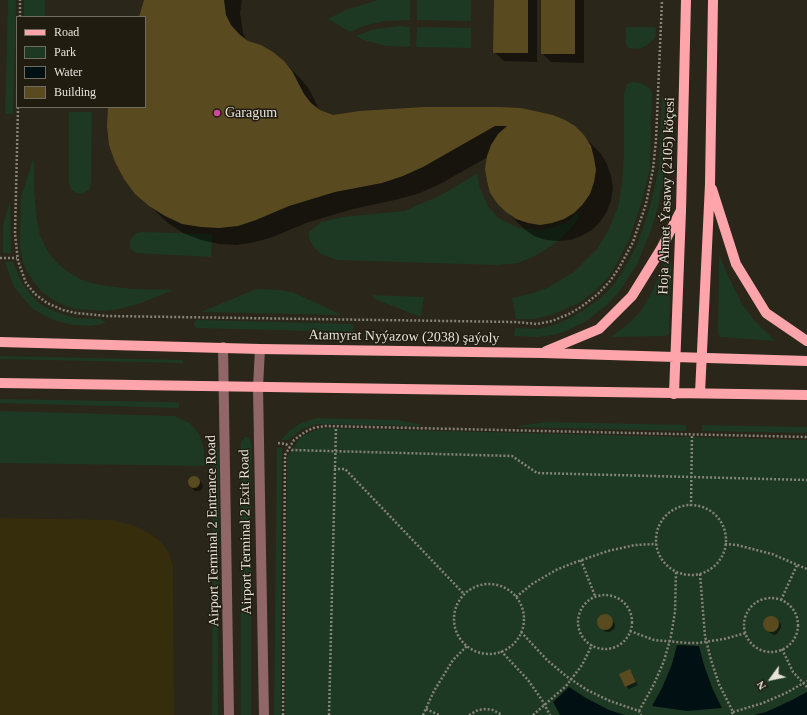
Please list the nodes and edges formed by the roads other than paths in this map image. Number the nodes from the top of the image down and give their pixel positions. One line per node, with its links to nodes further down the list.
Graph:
1 (686, 0): 4 (main road, Hoja Ahmet Ýasawy (2105) köçesi)
2 (714, 0): 3 (main road)
3 (710, 184): 5 (main road); 11 (main road)
4 (681, 211): 9 (main road); 10 (main road, Hoja Ahmet Ýasawy (2105) köçesi)
5 (807, 341)
6 (0, 342): 7 (main road, Atamyrat Nyýazow (2038) şaýoly)
7 (223, 347): 8 (main road, Atamyrat Nyýazow (2038) şaýoly); 14 (street, Airport Terminal 2 Entrance Road)
8 (260, 349): 9 (main road, Atamyrat Nyýazow (2038) şaýoly); 15 (street, Airport Terminal 2 Exit Road)
9 (543, 353): 10 (main road, Atamyrat Nyýazow (2038) şaýoly)
10 (676, 357): 11 (main road, Atamyrat Nyýazow (2038) şaýoly); 17 (main road, Hoja Ahmet Ýasawy (2105) köçesi)
11 (701, 358): 12 (main road, Atamyrat Nyýazow (2038) şaýoly); 16 (main road)
12 (807, 361)
13 (0, 382): 14 (main road)
14 (225, 386): 15 (main road); 19 (street, Airport Terminal 2 Entrance Road)
15 (258, 387): 17 (main road); 20 (street, Airport Terminal 2 Exit Road)
16 (700, 393): 17 (main road); 18 (main road)
17 (674, 394)
18 (807, 396)
19 (229, 715)
20 (264, 715)

